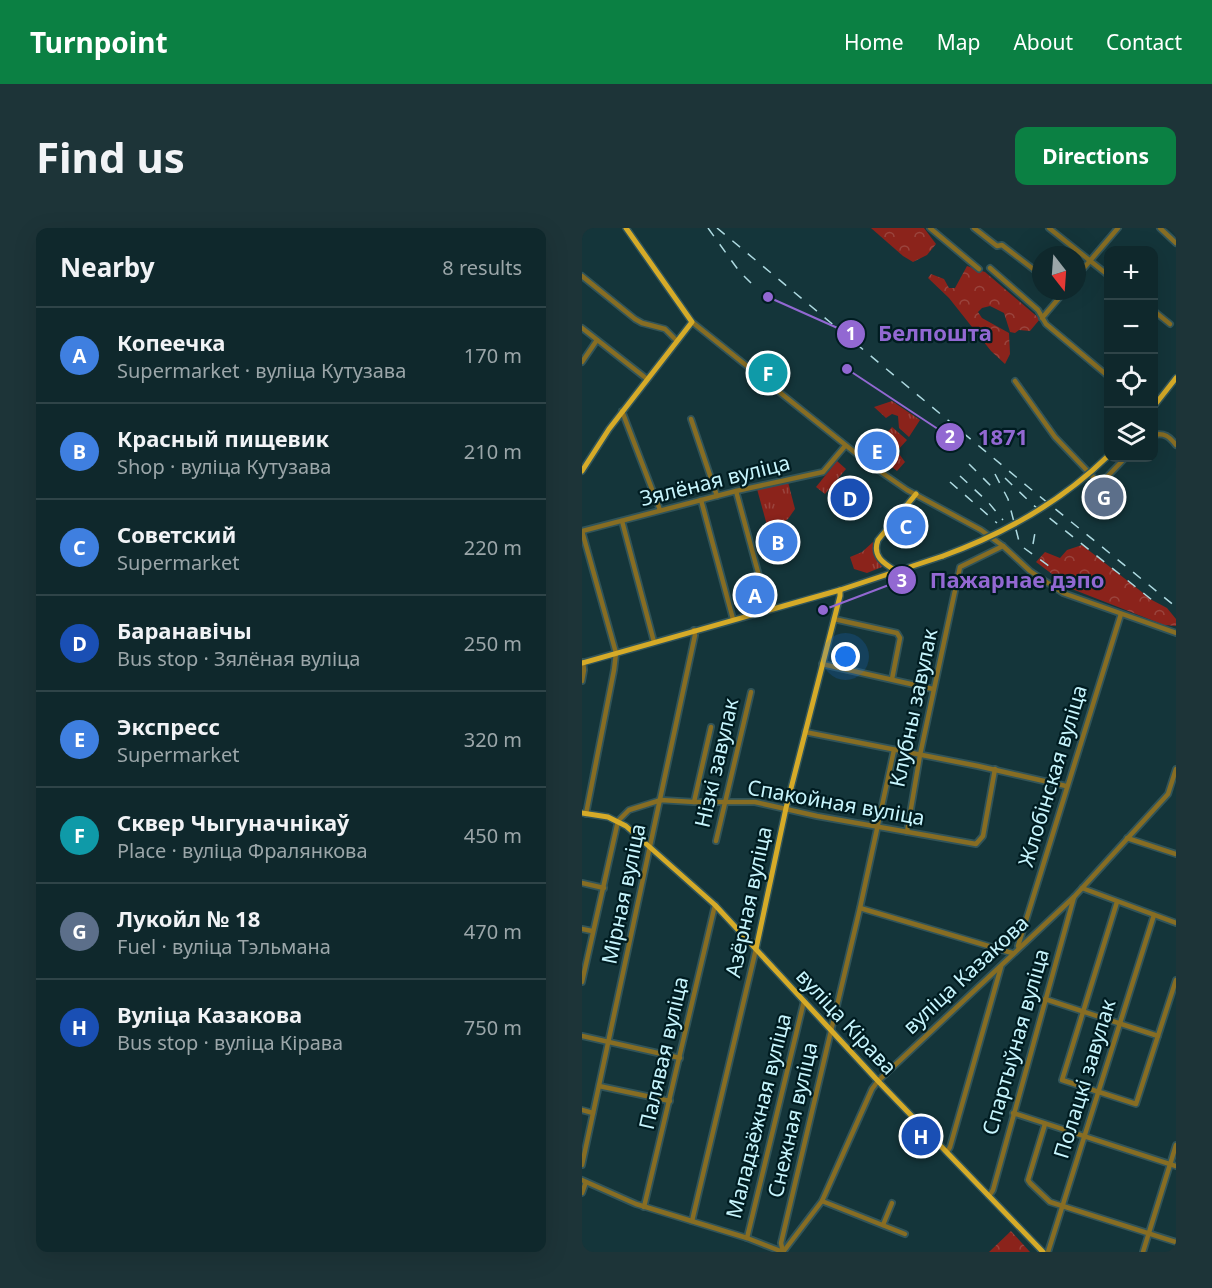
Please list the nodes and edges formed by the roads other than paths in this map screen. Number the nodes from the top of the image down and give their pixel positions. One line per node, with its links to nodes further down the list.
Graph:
1 (626, 228): 18 (main road)
2 (974, 228): 11 (street)
3 (1049, 228): 8 (street)
4 (1118, 228): 8 (street)
5 (1160, 228): 7 (street)
6 (932, 229): 12 (street)
7 (1176, 243)
8 (1090, 261): 9 (street); 13 (street)
9 (1086, 266)
10 (990, 268): 17 (street)
11 (1032, 268)
12 (979, 269)
13 (1104, 272)
14 (582, 276): 22 (street)
15 (1057, 300): 17 (street)
16 (1158, 314): 19 (street)
17 (1042, 318): 24 (street)
18 (692, 322): 22 (main road); 32 (street)
19 (1170, 324)
20 (582, 328): 21 (street)
21 (597, 340): 23 (street); 26 (street)
22 (677, 341): 26 (main road)
23 (582, 362)
24 (1104, 373)
25 (1176, 378): 28 (main road)
26 (647, 379): 29 (main road)
27 (1015, 381): 35 (street)
28 (1158, 401)
29 (622, 411): 36 (main road); 41 (street)
30 (691, 418): 39 (street)
31 (1158, 435): 33 (street)
32 (845, 446): 37 (street, Зялёная вуліца); 38 (street)
33 (1176, 446)
34 (1104, 460): 45 (main road, bridge)
35 (1121, 462)
36 (582, 471)
37 (736, 491): 39 (street, Зялёная вуліца); 47 (street)
38 (916, 494): 44 (street); 45 (main road)
39 (717, 496): 40 (street, Зялёная вуліца)
40 (701, 500): 41 (street, Зялёная вуліца); 49 (street)
41 (660, 510): 42 (street, Зялёная вуліца)
42 (622, 521): 43 (street, Зялёная вуліца); 53 (street)
43 (582, 531): 54 (street)
44 (1003, 546): 48 (street); 59 (street, Клубны завулак)
45 (897, 571): 46 (main road)
46 (840, 590): 47 (main road); 50 (main road, Азёрная вуліца)
47 (768, 609): 49 (main road)
48 (1121, 614): 52 (street); 68 (street, Жлобінская вуліца)
49 (733, 619): 51 (main road)
50 (834, 619): 56 (main road, Азёрная вуліца); 57 (street)
51 (694, 630): 53 (main road); 69 (street, Мірная вуліца)
52 (1176, 633)
53 (654, 642): 54 (main road)
54 (616, 653): 55 (main road); 73 (street)
55 (583, 663): 58 (street)
56 (822, 664): 57 (street); 62 (main road, Азёрная вуліца)
57 (892, 679): 59 (street)
58 (582, 681)
59 (933, 688): 64 (street, Клубны завулак)
60 (751, 692): 71 (street, Нізкі завулак)
61 (711, 727): 70 (street)
62 (805, 732): 63 (street); 72 (main road, Азёрная вуліца)
63 (894, 750): 64 (street); 75 (street, Снежная вуліца)
64 (920, 755): 65 (street); 76 (street, Клубны завулак)
65 (995, 769): 68 (street); 76 (street, Спакойная вуліца)
66 (1176, 769): 67 (street, вуліца Казакова)
67 (1174, 784): 77 (street, вуліца Казакова)
68 (1066, 786): 93 (street, Жлобінская вуліца)
69 (661, 800): 70 (street, Спакойная вуліца); 74 (street, Спакойная вуліца); 79 (street, Мірная вуліца)
70 (694, 802): 71 (street, Спакойная вуліца)
71 (724, 802): 72 (street, Спакойная вуліца); 78 (street, Нізкі завулак)
72 (786, 808): 75 (street, Спакойная вуліца); 92 (main road, Азёрная вуліца)
73 (584, 813): 74 (main road)
74 (618, 821): 79 (main road, вуліца Кірава); 82 (street)
75 (876, 827): 76 (street, Спакойная вуліца); 87 (street, Снежная вуліца)
76 (907, 832)
77 (1127, 838): 80 (street); 83 (street, вуліца Казакова)
78 (716, 841)
79 (651, 849): 86 (main road, вуліца Кірава); 105 (street, Мірная вуліца)
80 (1176, 854)
81 (582, 883): 82 (street)
82 (604, 888): 91 (street)
83 (1082, 888): 84 (street, вуліца Казакова); 85 (street)
84 (1074, 897): 93 (street, вуліца Казакова); 98 (street, Спартыўная вуліца)
85 (1117, 902): 88 (street); 100 (street)
86 (715, 905): 92 (main road, вуліца Кірава); 106 (street, Палявая вуліца)
87 (860, 908): 94 (street); 102 (street, Снежная вуліца)
88 (1154, 915): 89 (street); 101 (street, Полацкі завулак)
89 (1176, 923)
90 (582, 929): 91 (street)
91 (592, 931): 97 (street)
92 (756, 949): 99 (main road, вуліца Кірава); 127 (street, Азёрная вуліца)
93 (1017, 949): 94 (street, вуліца Казакова)
94 (1012, 953): 95 (street, вуліца Казакова)
95 (1002, 964): 107 (street, вуліца Казакова); 117 (street)
96 (1176, 980): 104 (street)
97 (582, 982)
98 (1045, 999): 100 (street); 113 (street, Спартыўная вуліца)
99 (804, 1002): 102 (main road, вуліца Кірава); 131 (street, Маладзёжная вуліца)
100 (1084, 1011): 101 (street); 109 (street)
101 (1119, 1023): 104 (street); 109 (street, Полацкі завулак)
102 (831, 1030): 107 (main road, вуліца Кірава); 133 (street, Снежная вуліца)
103 (582, 1036): 105 (street)
104 (1158, 1036): 109 (street)
105 (608, 1042): 106 (street); 108 (street, Мірная вуліца)
106 (680, 1058): 110 (street, Палявая вуліца)
107 (878, 1081): 117 (main road, вуліца Кірава); 123 (street, вуліца Казакова)
108 (599, 1086): 110 (street); 112 (street, Мірная вуліца)
109 (1098, 1092): 115 (street, Полацкі завулак)
110 (670, 1101): 126 (street, Палявая вуліца)
111 (582, 1110): 112 (street)
112 (593, 1113): 118 (street, Мірная вуліца)
113 (1012, 1113): 114 (street); 122 (street, Спартыўная вуліца)
114 (1045, 1124): 115 (street); 125 (street)
115 (1084, 1136): 119 (street); 125 (street, Полацкі завулак)
116 (1176, 1145): 119 (street)
117 (947, 1152): 122 (main road, вуліца Кірава)
118 (582, 1165)
119 (1173, 1165): 129 (street)
120 (584, 1181): 121 (street); 126 (street)
121 (582, 1192)
122 (989, 1196): 134 (main road, вуліца Кірава)
123 (822, 1200): 128 (street); 133 (street, вуліца Казакова)
124 (892, 1203): 128 (street)
125 (1062, 1206): 129 (street); 134 (street, Полацкі завулак)
126 (644, 1207): 127 (street)
127 (692, 1221): 131 (street)
128 (883, 1225): 130 (street)
129 (1149, 1233): 132 (street); 135 (street)
130 (904, 1234)
131 (747, 1239): 133 (street)
132 (1176, 1242)
133 (783, 1252)
134 (1046, 1252)
135 (1143, 1252)

